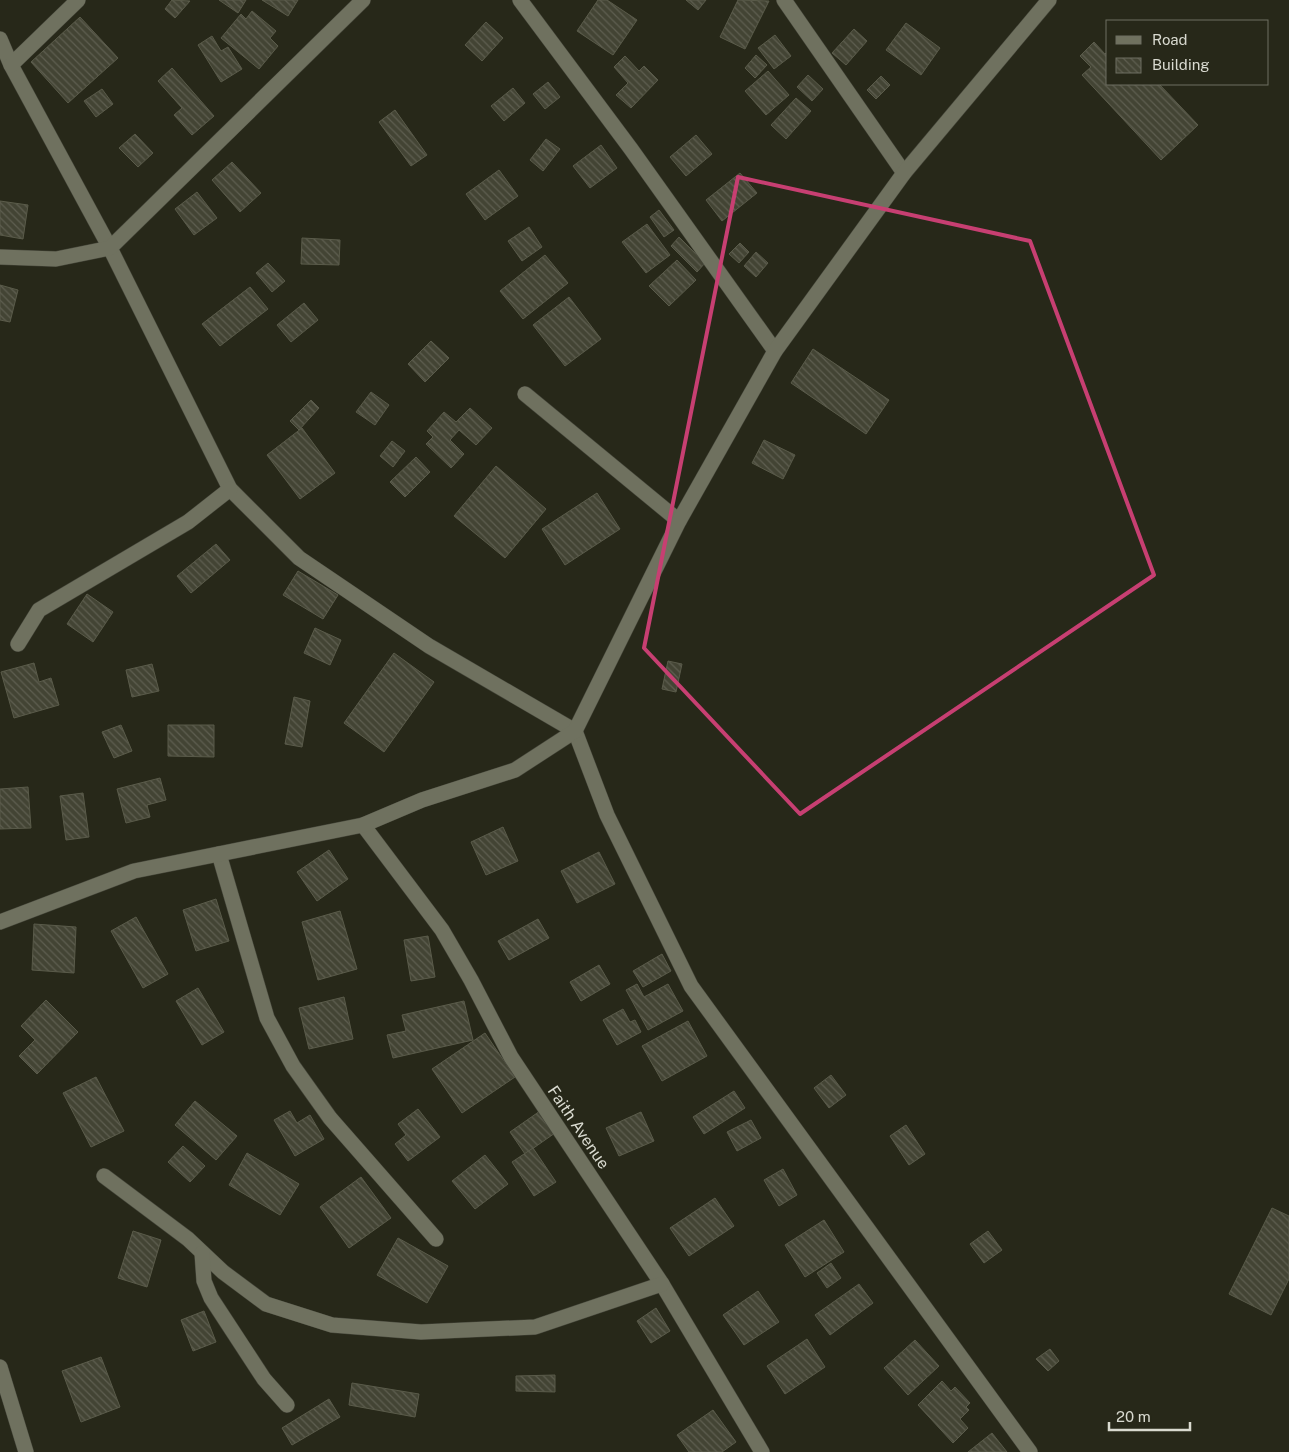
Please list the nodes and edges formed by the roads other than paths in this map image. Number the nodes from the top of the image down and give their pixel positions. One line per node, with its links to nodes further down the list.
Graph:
1 (78, 0): 7 (street)
2 (363, 0): 9 (street)
3 (520, 0): 11 (street)
4 (784, 0): 8 (street)
5 (1048, 0): 8 (street)
6 (0, 39): 7 (street)
7 (10, 65): 9 (street)
8 (904, 173): 11 (street)
9 (110, 248): 10 (street); 13 (street)
10 (0, 257)
11 (774, 351): 14 (street)
12 (525, 394): 14 (street)
13 (230, 489): 15 (street); 16 (street)
14 (680, 521): 16 (street)
15 (18, 644)
16 (575, 731): 17 (street); 28 (street)
17 (363, 825): 18 (street); 23 (street, Faith Avenue)
18 (219, 854): 19 (street); 21 (street)
19 (0, 922)
20 (104, 1176): 22 (street)
21 (436, 1239)
22 (202, 1253): 23 (street); 25 (street)
23 (662, 1284): 27 (street, Faith Avenue)
24 (0, 1366): 26 (street)
25 (287, 1405)
26 (26, 1452)
27 (762, 1452)
28 (1030, 1452)

